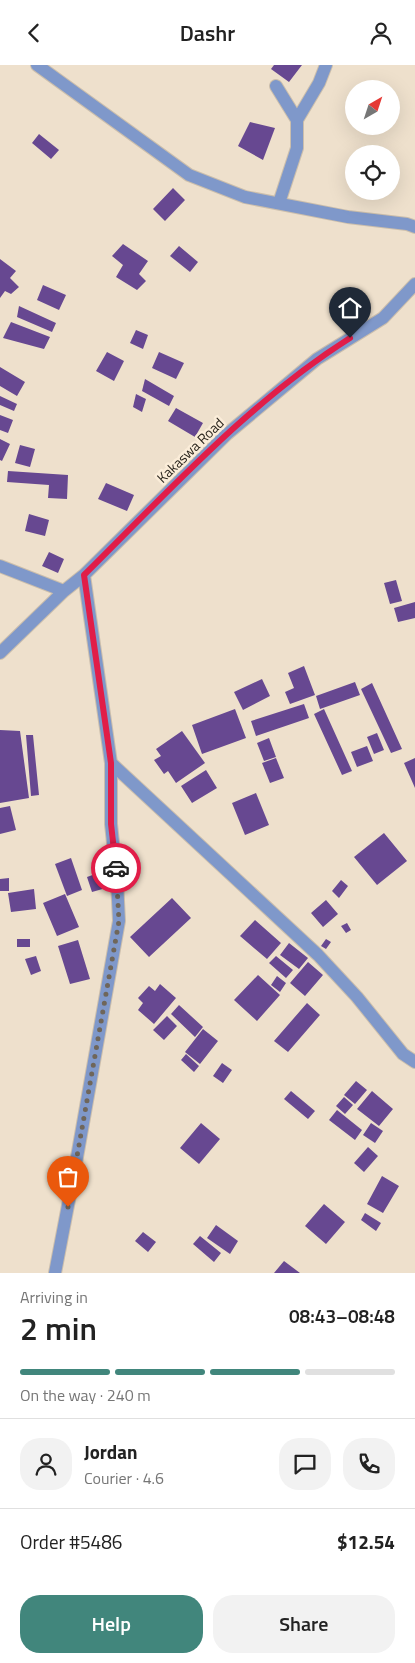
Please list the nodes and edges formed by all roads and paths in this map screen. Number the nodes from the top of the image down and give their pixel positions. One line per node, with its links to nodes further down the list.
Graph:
1 (37, 65): 5 (street)
2 (326, 65): 4 (street)
3 (276, 86): 4 (street)
4 (297, 120): 5 (street)
5 (279, 203): 6 (street)
6 (415, 227)
7 (415, 284): 9 (street, Kakaswa Road)
8 (0, 567): 10 (street)
9 (84, 575): 10 (street, Kakaswa Road); 12 (street)
10 (64, 591): 11 (street, Kakaswa Road)
11 (0, 653)
12 (111, 763): 13 (street); 14 (street)
13 (415, 1062)
14 (55, 1273)

